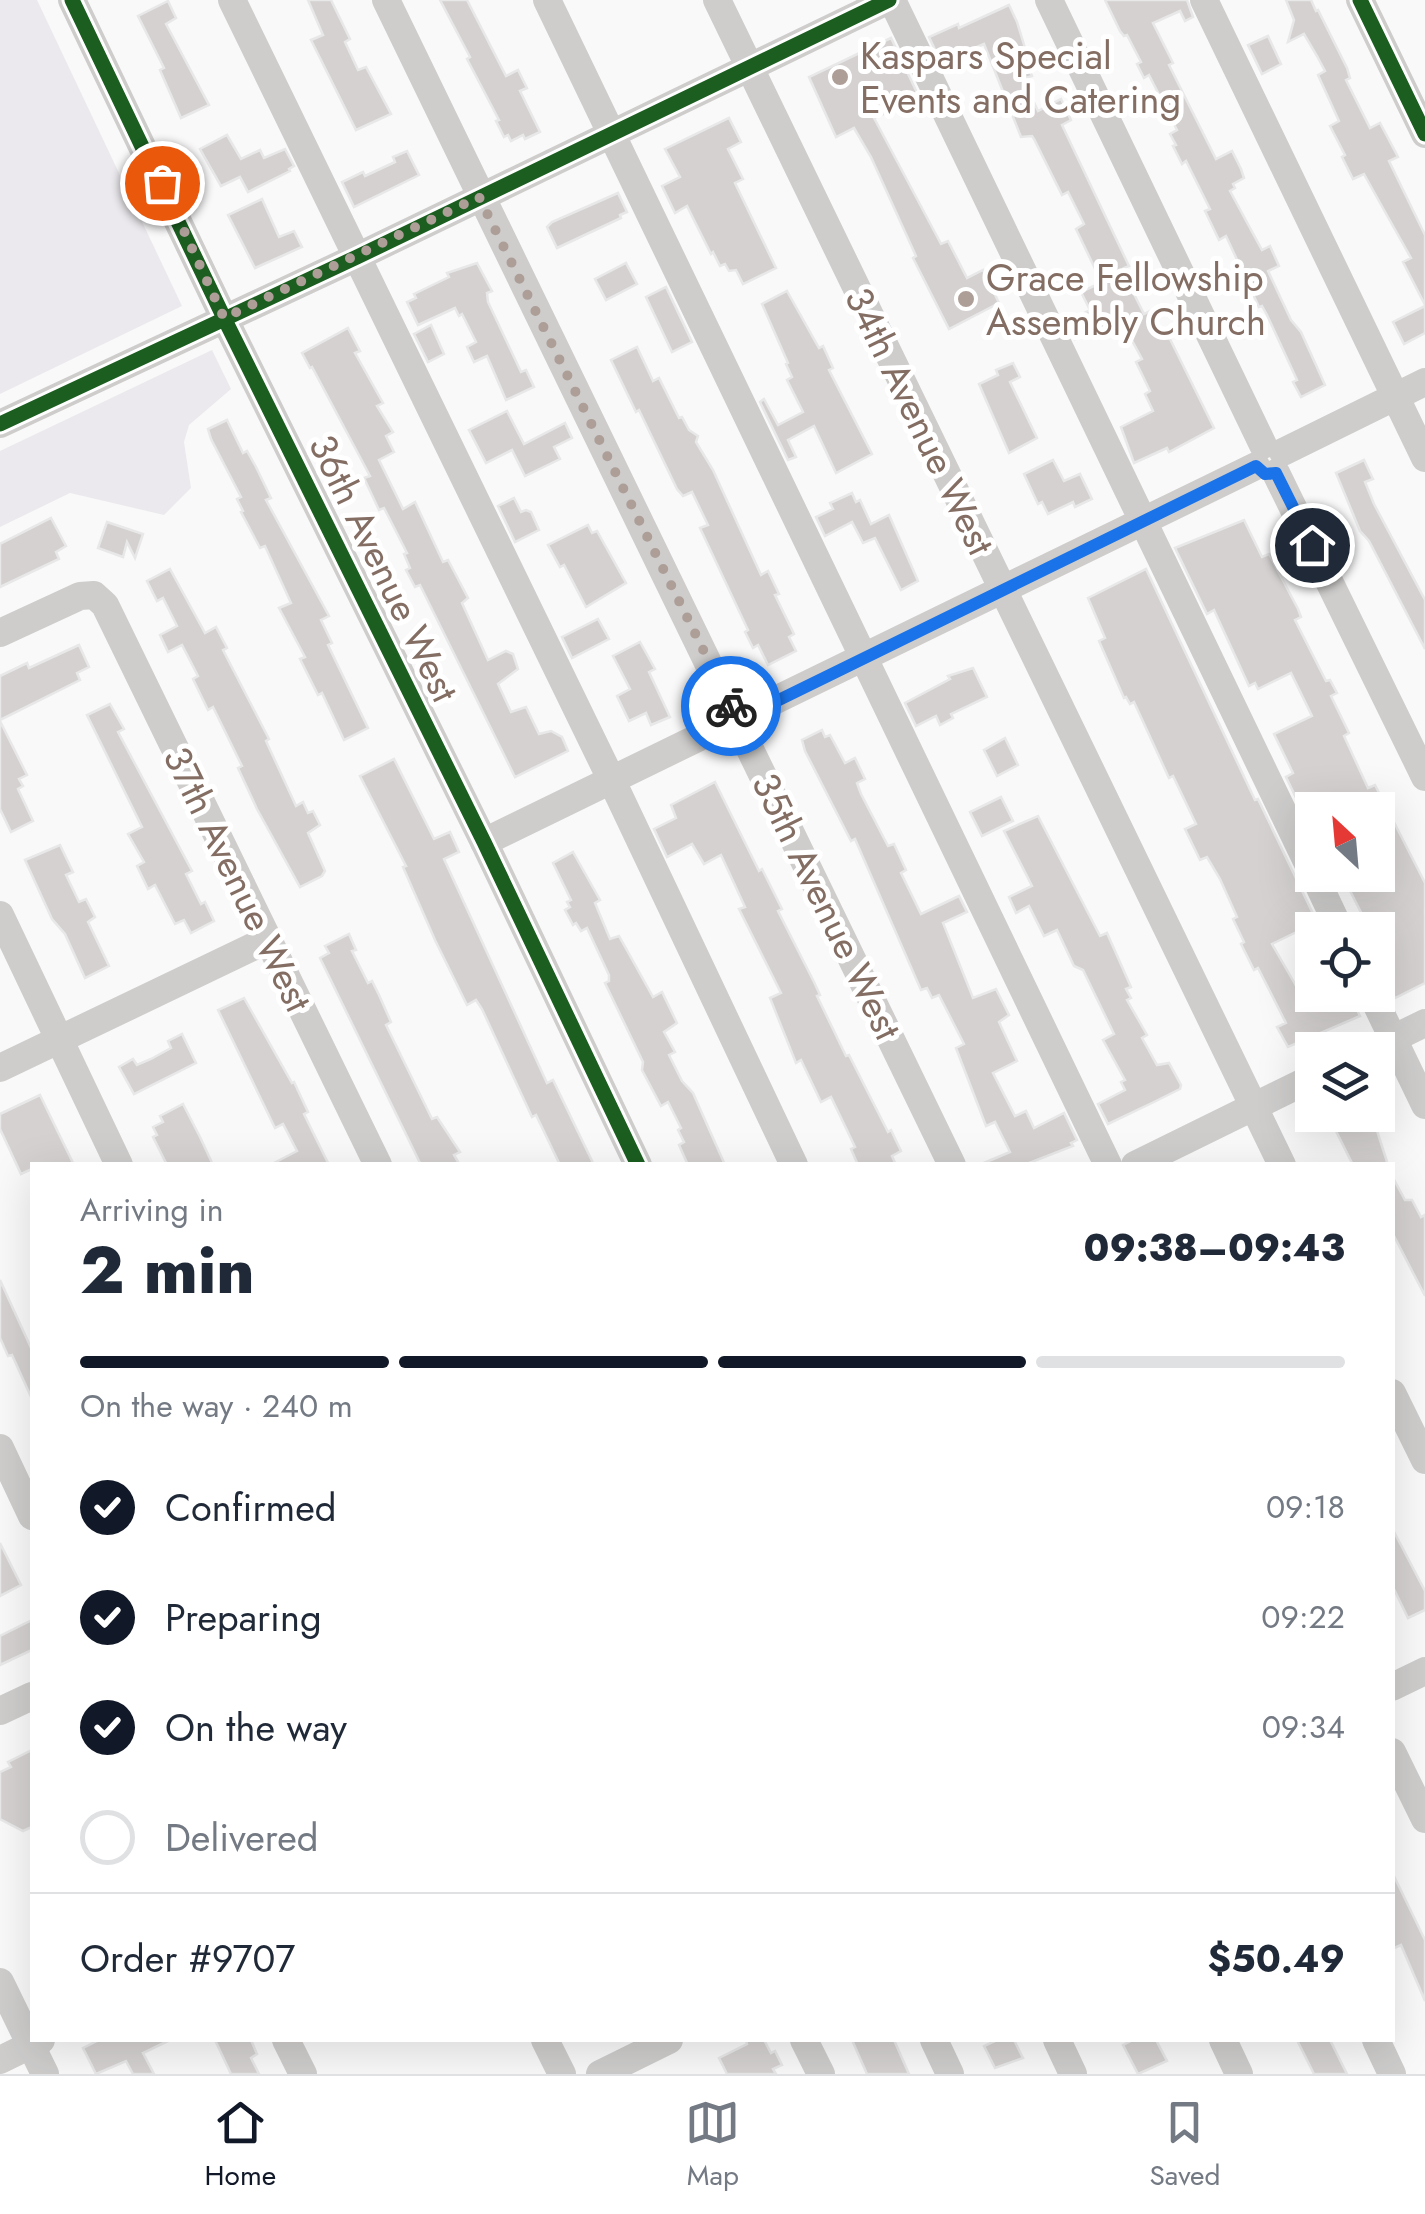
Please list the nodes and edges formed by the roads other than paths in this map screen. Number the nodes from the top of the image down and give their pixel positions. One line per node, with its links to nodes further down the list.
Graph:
1 (72, 0): 15 (street, 36th Avenue West)
2 (232, 0): 14 (street)
3 (386, 0): 13 (street, 35th Avenue West)
4 (547, 0): 11 (street)
5 (717, 0): 10 (street, 34th Avenue West)
6 (890, 0): 10 (street); 21 (street)
7 (1049, 0): 20 (street)
8 (1204, 0): 17 (street)
9 (1360, 0): 12 (street)
10 (749, 66): 11 (street); 22 (street, 34th Avenue West)
11 (611, 134): 13 (street); 24 (street)
12 (1425, 134)
13 (479, 197): 14 (street); 25 (street, 35th Avenue West)
14 (357, 257): 15 (street); 27 (street)
15 (224, 318): 18 (street); 29 (street, 36th Avenue West)
16 (1425, 382): 17 (street)
17 (1395, 397): 19 (street); 20 (street)
18 (0, 424)
19 (1425, 458)
20 (1270, 459): 21 (street); 26 (street)
21 (1143, 520): 22 (street); 28 (street)
22 (1001, 590): 24 (street); 39 (street, 34th Avenue West)
23 (0, 634): 31 (street, 37th Avenue West)
24 (863, 658): 25 (street); 45 (street)
25 (738, 720): 27 (street); 44 (street, 35th Avenue West)
26 (1425, 777)
27 (612, 781): 29 (street); 43 (street)
28 (1295, 837)
29 (484, 842): 42 (street, 36th Avenue West)
30 (0, 916): 34 (street)
31 (267, 940): 34 (street); 41 (street, 37th Avenue West)
32 (1425, 1023): 33 (street)
33 (1395, 1037)
34 (58, 1040): 36 (street); 40 (street)
35 (1395, 1063): 38 (street)
36 (0, 1068)
37 (1295, 1086): 39 (street)
38 (1425, 1105)
39 (1254, 1107): 46 (street); 47 (street, 34th Avenue West)
40 (118, 1162)
41 (377, 1162)
42 (637, 1162)
43 (793, 1162)
44 (951, 1162)
45 (1107, 1162)
46 (1141, 1162)
47 (1281, 1162)
48 (1395, 1400): 50 (street)
49 (0, 1448): 51 (street)
50 (1425, 1460)
51 (30, 1512)
52 (1425, 1671): 53 (street)
53 (1395, 1686)
54 (30, 1697): 55 (street)
55 (0, 1711)
56 (1395, 1758): 57 (street)
57 (1425, 1819)
58 (0, 1982): 59 (street)
59 (30, 2032)
60 (36, 2042): 69 (street); 70 (street)
61 (287, 2042): 71 (street)
62 (547, 2042): 72 (street)
63 (666, 2042): 73 (street)
64 (805, 2042): 74 (street)
65 (935, 2042): 75 (street)
66 (1058, 2042): 76 (street)
67 (1224, 2042): 77 (street)
68 (1377, 2042): 78 (street)
69 (0, 2060)
70 (45, 2074)
71 (303, 2074)
72 (562, 2074)
73 (600, 2074)
74 (821, 2074)
75 (950, 2074)
76 (1073, 2074)
77 (1239, 2074)
78 (1392, 2074)

